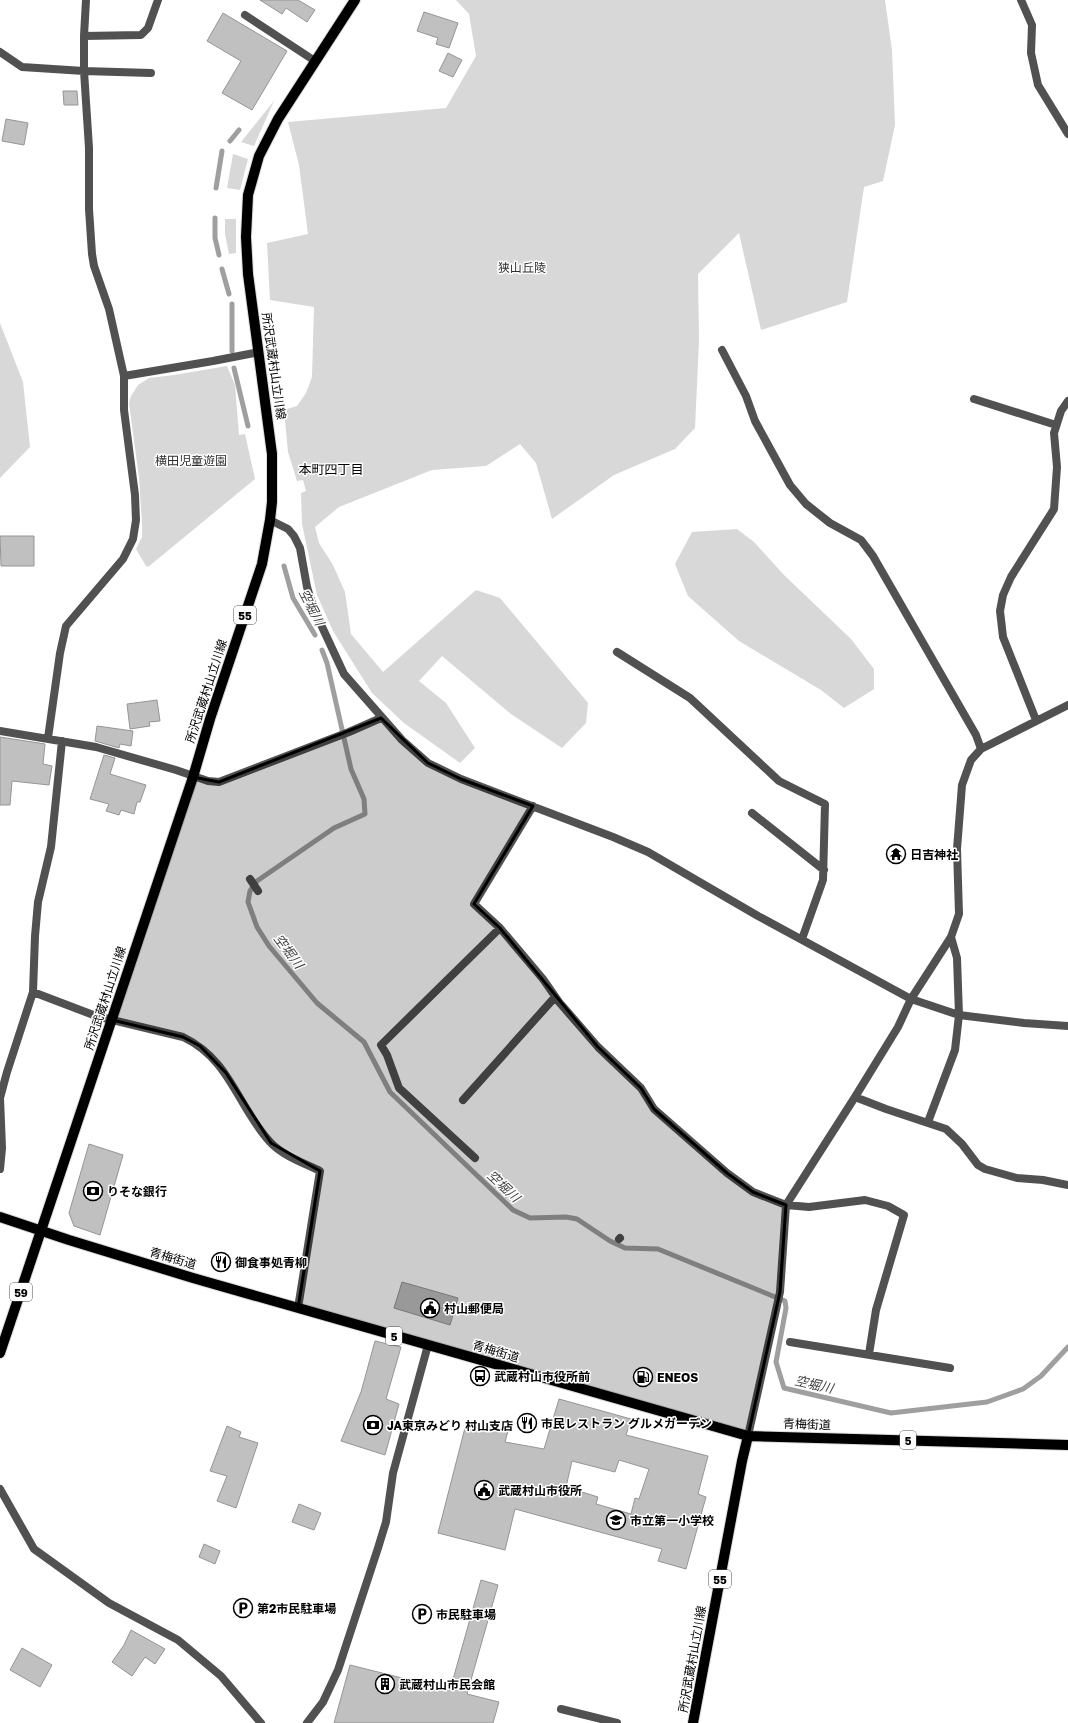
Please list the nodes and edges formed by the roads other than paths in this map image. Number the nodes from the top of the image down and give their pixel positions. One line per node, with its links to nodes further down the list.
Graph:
1 (86, 0): 6 (street)
2 (158, 0): 6 (street)
3 (355, 0): 8 (main road, 所沢武蔵村山立川線 / 55)
4 (1021, 0): 11 (street)
5 (245, 15): 8 (street)
6 (84, 36): 9 (street)
7 (0, 52): 9 (street)
8 (315, 61): 13 (main road, 所沢武蔵村山立川線 / 55)
9 (84, 72): 10 (street); 14 (street)
10 (151, 73)
11 (1068, 134)
12 (722, 350): 26 (street)
13 (259, 352): 14 (street); 18 (main road, 所沢武蔵村山立川線 / 55)
14 (124, 376): 24 (street)
15 (974, 400): 17 (street)
16 (1068, 401): 17 (street)
17 (1056, 425): 22 (street)
18 (270, 520): 21 (street); 27 (main road, 所沢武蔵村山立川線 / 55)
19 (617, 652): 30 (street)
20 (1068, 705): 22 (street)
21 (381, 718): 27 (street); 28 (street)
22 (1036, 720): 26 (street)
23 (0, 731): 24 (street)
24 (48, 738): 25 (street)
25 (62, 741): 27 (street); 36 (street)
26 (981, 749): 34 (street)
27 (193, 777): 40 (main road, 所沢武蔵村山立川線 / 55)
28 (533, 806): 33 (street); 35 (street)
29 (752, 813): 30 (street)
30 (824, 870): 35 (street)
31 (250, 879): 32 (street)
32 (258, 891)
33 (500, 928): 37 (street); 45 (street)
34 (951, 937): 38 (street); 39 (street)
35 (802, 939): 38 (street)
36 (33, 992): 40 (street); 46 (street)
37 (556, 997): 43 (street); 48 (street)
38 (911, 999): 39 (street); 42 (street)
39 (959, 1015): 41 (street); 44 (street)
40 (112, 1020): 50 (main road, 所沢武蔵村山立川線 / 55); 51 (street)
41 (1068, 1026)
42 (855, 1096): 44 (street); 48 (street)
43 (463, 1100)
44 (928, 1122): 47 (street)
45 (475, 1158)
46 (0, 1169)
47 (1068, 1185)
48 (786, 1205): 55 (street); 57 (street)
49 (0, 1217): 50 (main road, 青梅街道 / 5)
50 (41, 1232): 51 (main road, 青梅街道 / 5); 54 (main road, 59)
51 (298, 1308): 53 (main road, 青梅街道 / 5)
52 (790, 1342): 55 (street)
53 (428, 1345): 57 (main road, 青梅街道 / 5); 62 (street)
54 (0, 1353)
55 (869, 1354): 56 (street)
56 (950, 1368)
57 (748, 1436): 58 (main road, 青梅街道 / 5); 64 (main road, 所沢武蔵村山立川線 / 55)
58 (1068, 1445)
59 (0, 1489): 61 (street)
60 (561, 1709): 63 (street)
61 (261, 1723)
62 (307, 1723)
63 (617, 1723)
64 (693, 1723)

